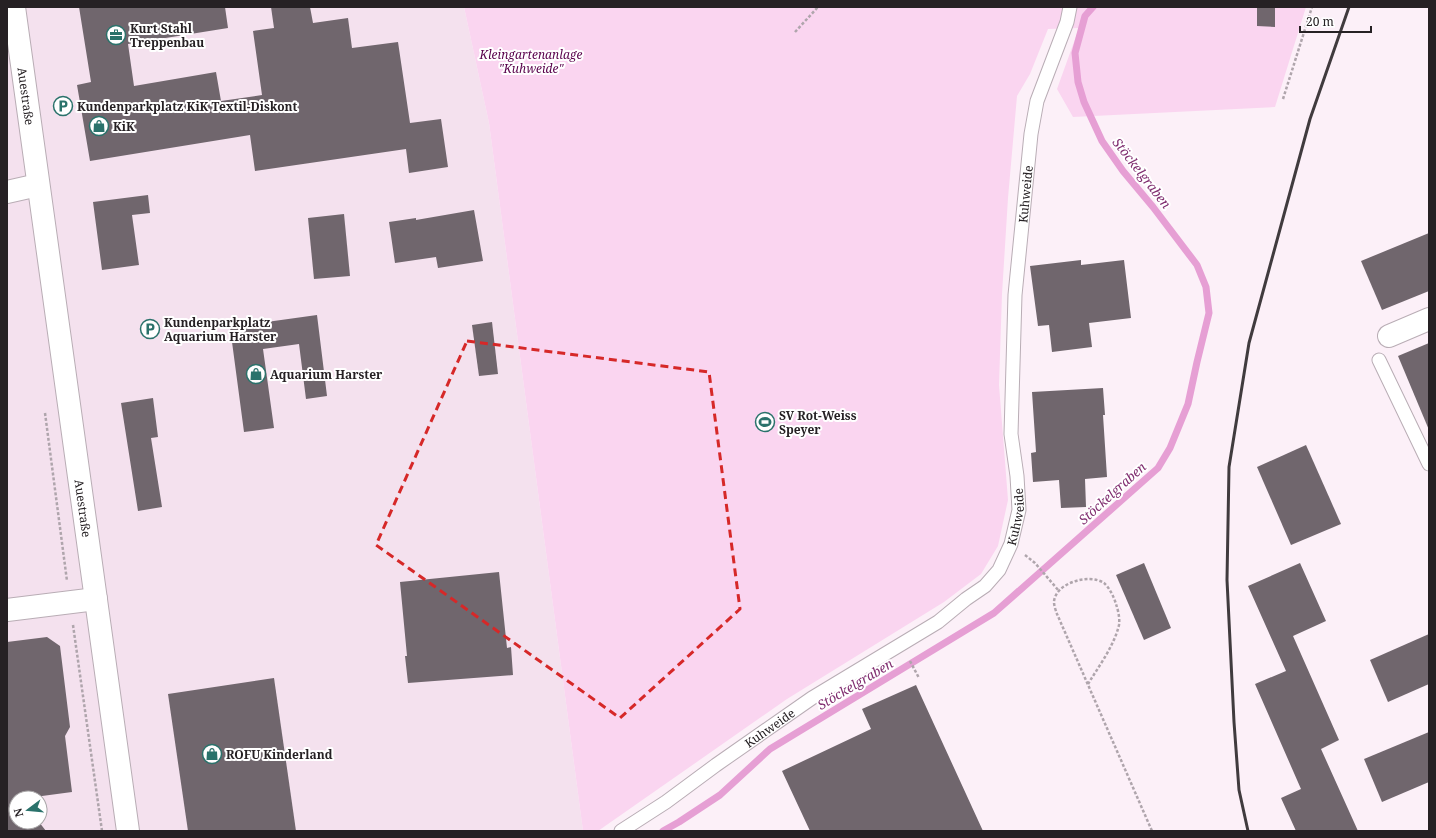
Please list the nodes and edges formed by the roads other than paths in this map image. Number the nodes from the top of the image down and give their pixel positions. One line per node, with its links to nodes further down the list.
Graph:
1 (14, 7): 3 (street, Auestraße)
2 (1070, 7): 12 (lane, Kuhweide)
3 (38, 186): 4 (street); 9 (street, Auestraße)
4 (7, 192)
5 (1429, 320): 6 (street)
6 (1389, 336)
7 (1379, 360): 8 (lane)
8 (1429, 464)
9 (96, 599): 10 (street); 11 (street, Auestraße)
10 (7, 610)
11 (128, 831)
12 (621, 831)

